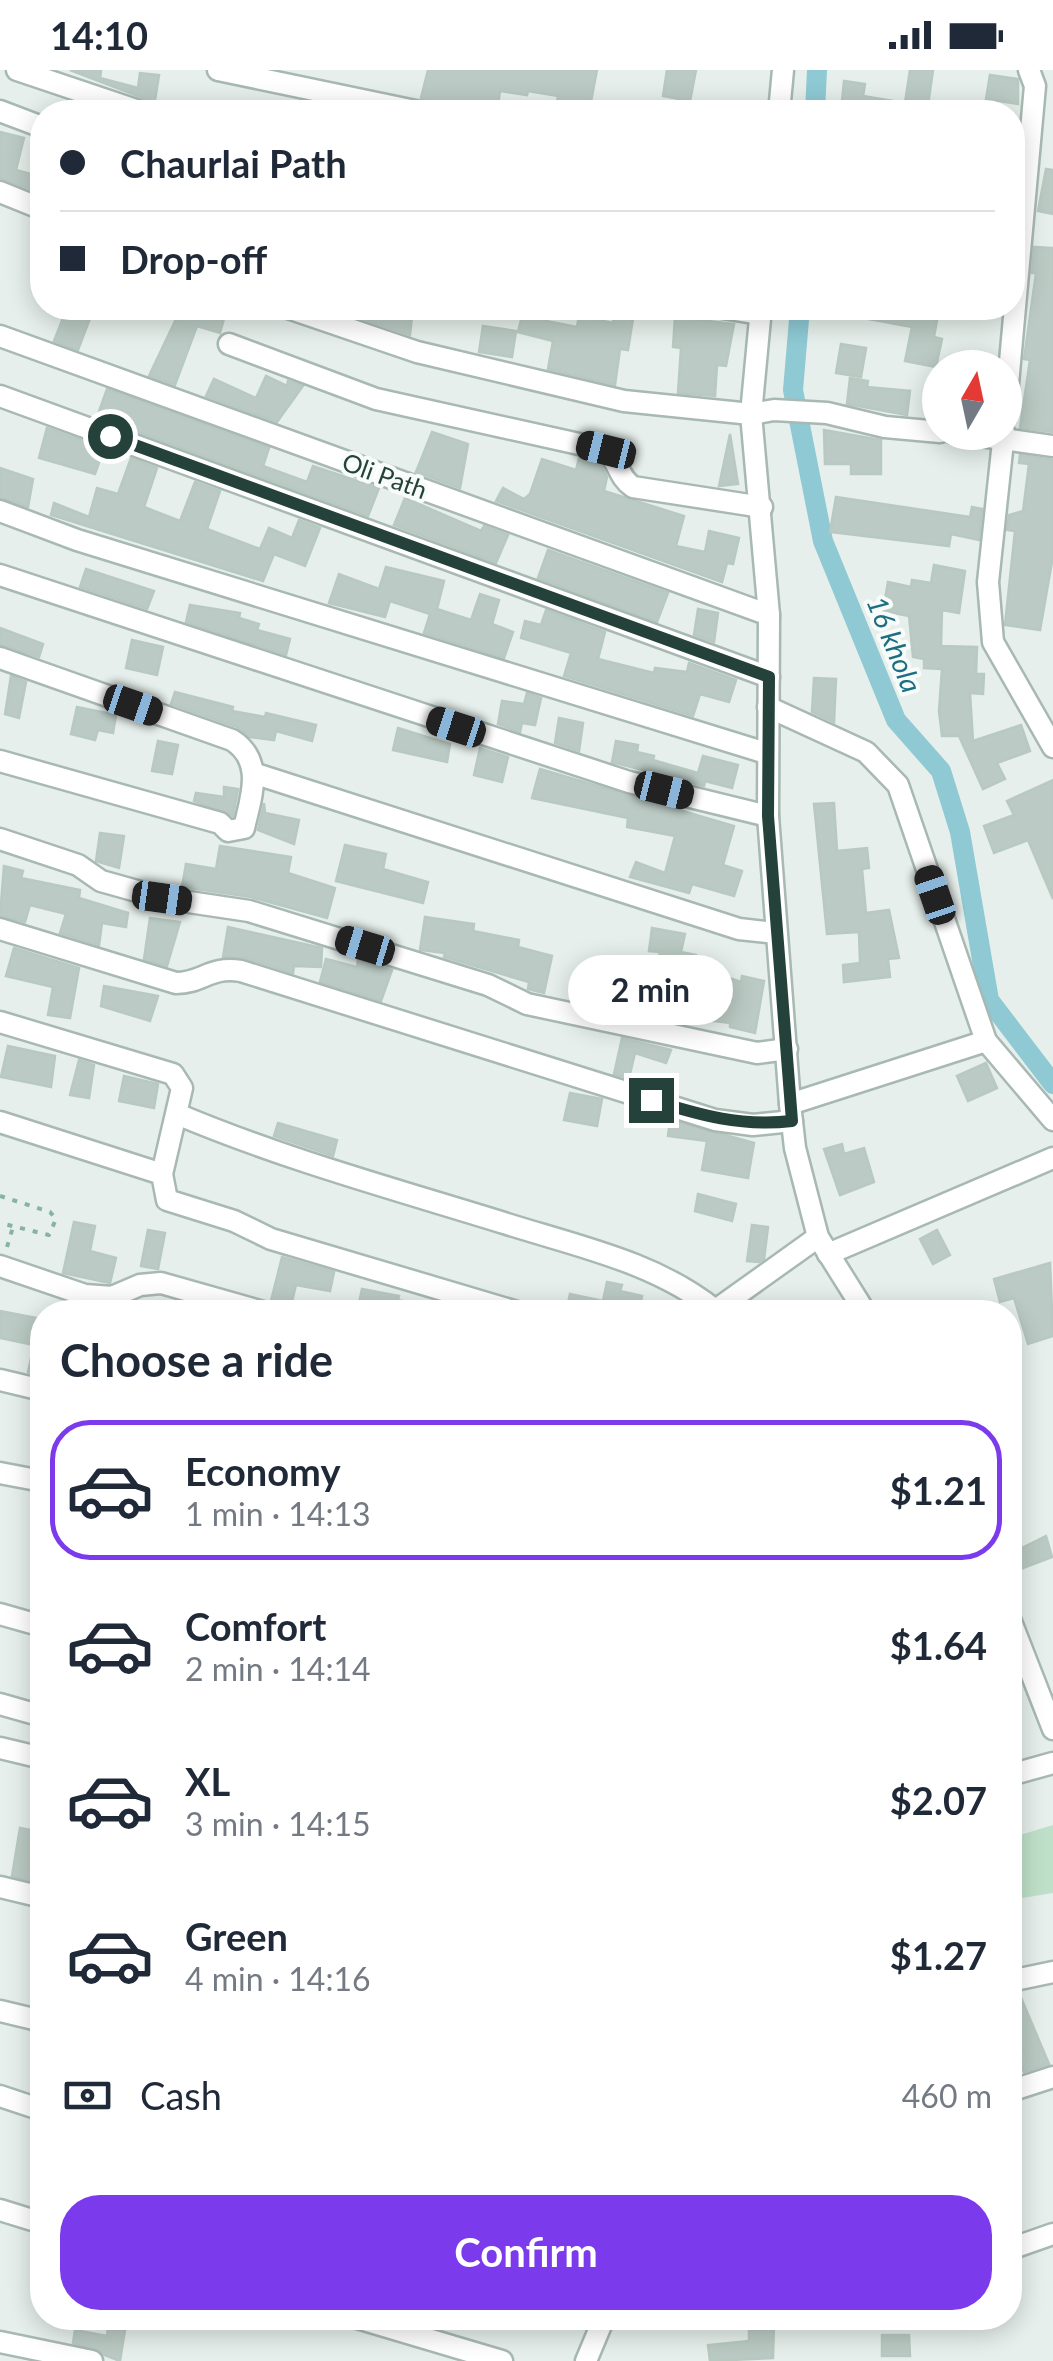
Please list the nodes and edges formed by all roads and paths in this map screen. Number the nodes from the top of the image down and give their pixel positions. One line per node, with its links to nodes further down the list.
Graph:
1 (16, 70): 5 (street)
2 (218, 70): 6 (street)
3 (783, 70): 7 (street)
4 (1029, 70): 10 (street)
5 (106, 100)
6 (362, 100)
7 (781, 100)
8 (0, 112): 9 (street)
9 (30, 123)
10 (1025, 154)
11 (0, 192): 12 (street)
12 (30, 203)
13 (323, 320): 20 (street)
14 (760, 320): 20 (street)
15 (1011, 320): 18 (street)
16 (0, 336): 28 (street, Oli Path)
17 (229, 344): 25 (street)
18 (1009, 350)
19 (0, 396): 30 (street)
20 (751, 414): 21 (street); 25 (street)
21 (922, 430)
22 (1022, 435): 23 (street)
23 (1053, 446)
24 (1002, 450): 32 (street)
25 (762, 507): 28 (street)
26 (0, 512): 33 (street)
27 (0, 575): 36 (street)
28 (769, 615): 30 (street)
29 (0, 658): 35 (street)
30 (769, 677): 31 (street)
31 (768, 707): 33 (street); 41 (street)
32 (1053, 747)
33 (766, 753): 36 (street)
34 (0, 761): 35 (street)
35 (256, 774): 39 (street)
36 (768, 816): 39 (street)
37 (0, 839): 42 (street)
38 (0, 929): 43 (street)
39 (776, 933): 42 (street)
40 (0, 1022): 44 (street)
41 (986, 1041): 43 (street); 45 (street)
42 (787, 1050): 43 (street)
43 (791, 1112): 52 (street)
44 (177, 1114): 48 (street); 56 (street)
45 (1053, 1120)
46 (0, 1122): 48 (street)
47 (1053, 1158): 52 (street)
48 (162, 1174): 55 (street)
49 (0, 1196): 51 (path)
50 (0, 1223): 51 (path)
51 (12, 1227): 53 (path)
52 (823, 1245): 57 (street); 58 (street)
53 (3, 1258): 54 (street)
54 (221, 1300)
55 (477, 1300)
56 (701, 1300)
57 (732, 1300)
58 (857, 1300)
59 (0, 1380): 60 (street)
60 (30, 1387)
61 (0, 1473): 62 (street)
62 (30, 1479)
63 (0, 1614): 64 (street)
64 (30, 1623)
65 (1022, 1671): 68 (street)
66 (0, 1704): 67 (street)
67 (30, 1713)
68 (1053, 1729)
69 (0, 1748): 70 (street)
70 (30, 1755)
71 (1053, 1763): 72 (street)
72 (1022, 1772)
73 (0, 1887): 74 (street)
74 (30, 1894)
75 (1053, 1972): 76 (street)
76 (1022, 1978)
77 (0, 2011): 78 (street)
78 (30, 2018)
79 (1053, 2077): 80 (street)
80 (1022, 2087)
81 (0, 2096): 82 (street)
82 (30, 2106)
83 (0, 2210): 84 (street)
84 (30, 2219)
85 (1053, 2234): 86 (street)
86 (1022, 2245)
87 (397, 2330): 91 (street)
88 (599, 2330): 92 (street)
89 (0, 2342): 90 (street)
90 (92, 2361)
91 (502, 2361)
92 (586, 2361)

